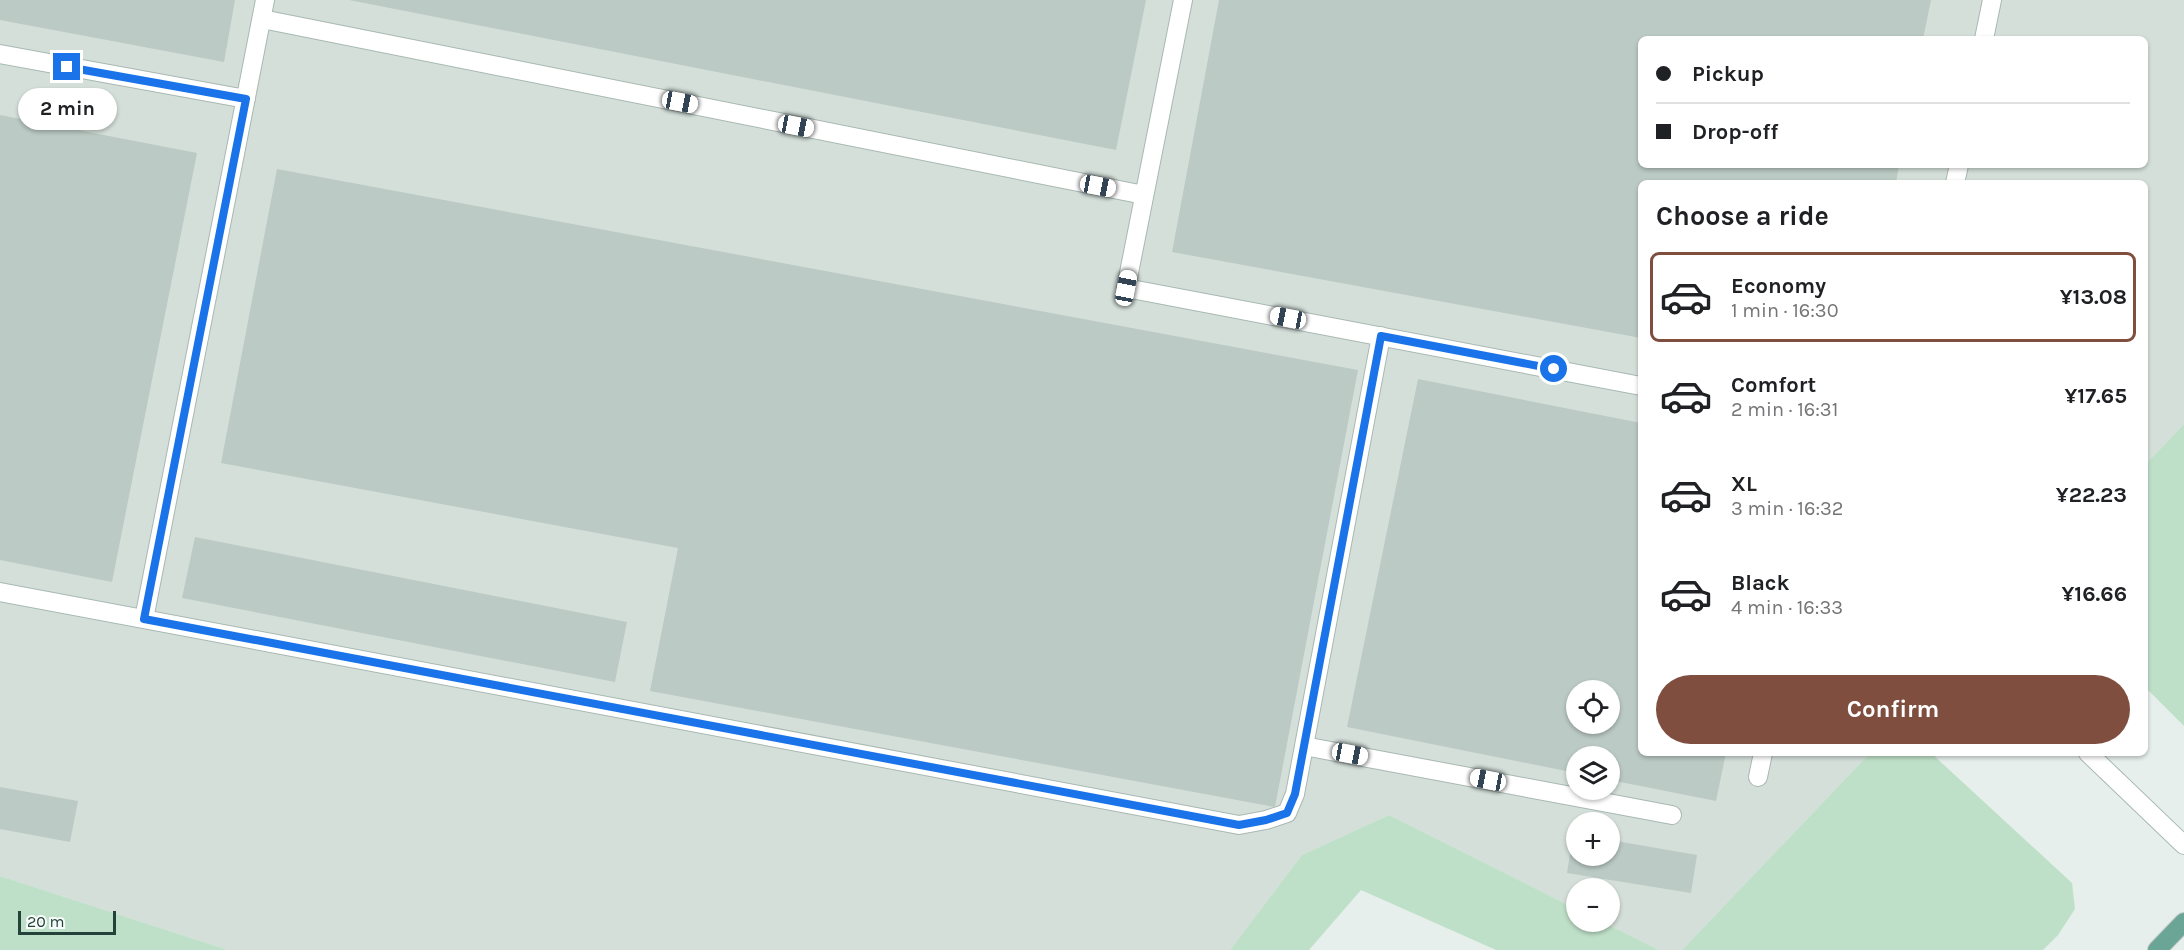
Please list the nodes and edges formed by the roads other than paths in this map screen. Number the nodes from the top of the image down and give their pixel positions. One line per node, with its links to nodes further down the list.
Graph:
1 (265, 0): 4 (lane)
2 (1183, 0): 8 (lane)
3 (1992, 0): 5 (lane)
4 (262, 19): 7 (lane); 8 (lane)
5 (1985, 36)
6 (0, 54): 7 (lane)
7 (246, 99): 12 (lane)
8 (1144, 195): 9 (lane)
9 (1381, 336): 10 (lane); 13 (lane)
10 (1638, 385)
11 (0, 592): 12 (lane)
12 (144, 619): 13 (lane)
13 (1304, 746): 17 (lane)
14 (1762, 756): 16 (lane)
15 (2091, 756): 18 (lane)
16 (1758, 777)
17 (1672, 815)
18 (2184, 845)
19 (2184, 922): 20 (main road)
20 (2157, 950)

